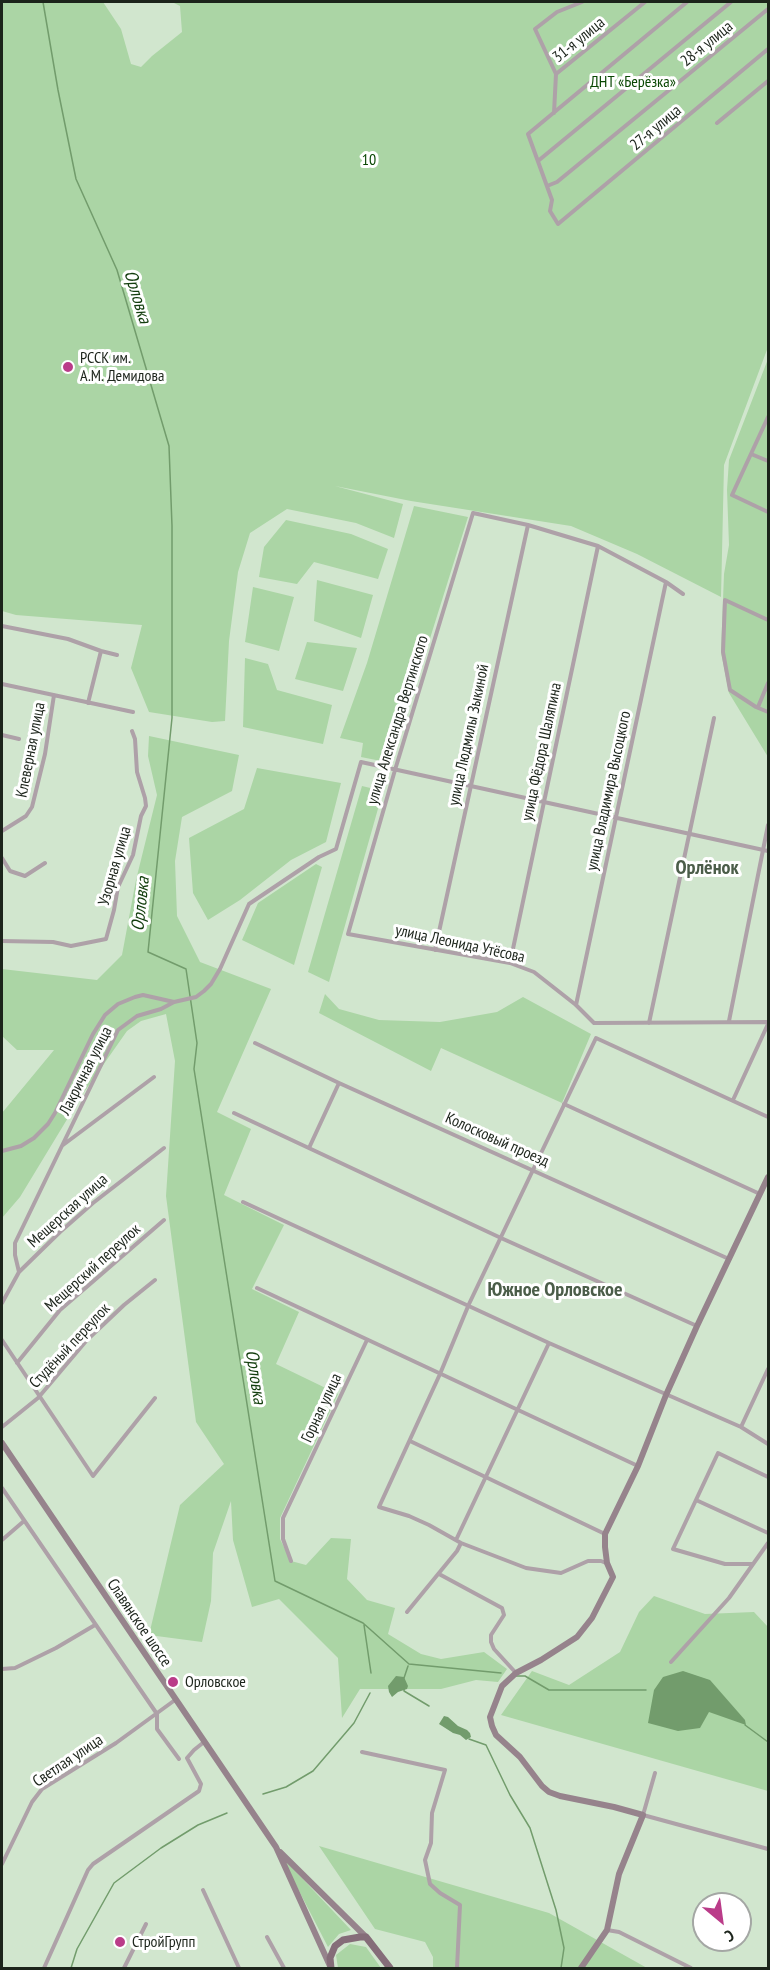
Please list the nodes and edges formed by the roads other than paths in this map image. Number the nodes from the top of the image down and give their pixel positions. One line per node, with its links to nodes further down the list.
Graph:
1 (582, 2): 7 (street)
2 (645, 2): 7 (street, 31-я улица)
3 (687, 2): 9 (street)
4 (731, 2): 11 (street)
5 (768, 9): 12 (street, 28-я улица)
6 (768, 49): 12 (street, 27-я улица)
7 (556, 74): 9 (street)
8 (768, 81): 10 (street)
9 (554, 113): 11 (street)
10 (717, 123)
11 (538, 161): 12 (street)
12 (547, 186)
13 (768, 417): 14 (street)
14 (752, 454): 15 (street); 16 (street)
15 (768, 461)
16 (768, 512)
17 (528, 525): 18 (street); 36 (street, улица Александра Вертинского); 37 (street, улица Людмилы Зыкиной)
18 (598, 546): 19 (street); 38 (street, улица Фёдора Шаляпина)
19 (666, 582): 20 (street); 39 (street, улица Владимира Высоцкого)
20 (682, 594)
21 (768, 620): 29 (street)
22 (2, 626): 23 (street)
23 (101, 651): 24 (street); 28 (street)
24 (117, 655)
25 (768, 682): 29 (street)
26 (2, 684): 27 (street)
27 (54, 695): 28 (street); 41 (street, Клеверная улица)
28 (88, 703): 30 (street)
29 (758, 707): 31 (street)
30 (133, 712)
31 (768, 712)
32 (714, 718): 42 (street)
33 (132, 731): 48 (street, Узорная улица)
34 (2, 735): 35 (street)
35 (19, 739)
36 (395, 770): 37 (street); 47 (street, улица Александра Вертинского); 51 (street, Лакричная улица)
37 (470, 787): 38 (street); 49 (street, улица Людмилы Зыкиной)
38 (543, 802): 39 (street); 50 (street, улица Фёдора Шаляпина)
39 (616, 817): 42 (street); 52 (street, улица Владимира Высоцкого)
40 (768, 825): 43 (street)
41 (2, 831)
42 (688, 834): 43 (street); 54 (street)
43 (762, 850): 44 (street); 53 (street)
44 (768, 851)
45 (2, 858): 46 (street)
46 (45, 863)
47 (348, 934): 49 (street, улица Леонида Утёсова)
48 (2, 941)
49 (435, 950): 50 (street, улица Леонида Утёсова)
50 (510, 963): 52 (street, улица Леонида Утёсова)
51 (174, 1002): 63 (street, Лакричная улица); 66 (street)
52 (576, 1005): 54 (street, улица Леонида Утёсова)
53 (729, 1021): 54 (street, улица Леонида Утёсова); 55 (street, улица Леонида Утёсова)
54 (649, 1023)
55 (768, 1023): 59 (street, улица Леонида Утёсова)
56 (255, 1043): 58 (street, Колосковый проезд)
57 (154, 1077): 63 (street, Лакричная улица)
58 (339, 1083): 65 (street); 67 (street, Колосковый проезд)
59 (734, 1100): 60 (street); 62 (street)
60 (564, 1103): 67 (street); 69 (street)
61 (234, 1113): 65 (street)
62 (768, 1117)
63 (62, 1146): 74 (street, Лакричная улица)
64 (164, 1148): 74 (street, Мещерская улица)
65 (309, 1148): 72 (street)
66 (2, 1151)
67 (532, 1171): 72 (street); 73 (street, Колосковый проезд)
68 (768, 1177): 69 (street)
69 (760, 1194): 73 (street)
70 (243, 1202): 78 (street)
71 (164, 1220): 83 (street, Мещерский переулок)
72 (501, 1238): 78 (street); 79 (street)
73 (729, 1260): 79 (street)
74 (19, 1272): 77 (street, Мещерская улица)
75 (155, 1280): 87 (street, Студёный переулок)
76 (257, 1288): 81 (street)
77 (2, 1303)
78 (469, 1305): 82 (street); 85 (street)
79 (697, 1326): 86 (street)
80 (2, 1340): 83 (street)
81 (367, 1340): 85 (street); 107 (street, Горная улица)
82 (549, 1342): 86 (street); 89 (street)
83 (17, 1364): 87 (street)
84 (768, 1368): 91 (street)
85 (440, 1374): 89 (street); 92 (street)
86 (666, 1395): 91 (street); 95 (street)
87 (39, 1396): 88 (street); 90 (street, Студёный переулок)
88 (155, 1398)
89 (517, 1411): 95 (street); 96 (street)
90 (2, 1427)
91 (741, 1427): 94 (street)
92 (410, 1441): 96 (street); 104 (street)
93 (2, 1443): 116 (street, Славянское шоссе)
94 (768, 1444)
95 (638, 1466): 102 (street)
96 (486, 1477): 102 (street); 104 (street)
97 (768, 1477): 99 (street)
98 (2, 1488): 100 (street)
99 (696, 1500): 101 (street); 109 (street)
100 (24, 1521): 103 (street); 112 (street)
101 (768, 1533)
102 (605, 1534): 108 (street)
103 (2, 1540)
104 (456, 1540): 105 (street)
105 (461, 1543): 108 (street); 110 (street)
106 (768, 1543): 109 (street)
107 (291, 1561)
108 (607, 1563): 115 (street)
109 (753, 1564): 113 (street)
110 (439, 1574): 111 (street); 115 (street)
111 (407, 1612)
112 (95, 1625): 114 (street); 117 (street)
113 (671, 1662)
114 (2, 1669)
115 (516, 1672): 122 (street)
116 (175, 1700): 117 (street, Светлая улица); 118 (street, Славянское шоссе)
117 (157, 1714): 120 (street); 125 (street, Светлая улица)
118 (204, 1742): 123 (street, Славянское шоссе); 131 (street)
119 (362, 1752): 137 (street)
120 (179, 1760)
121 (655, 1773): 122 (street)
122 (643, 1815): 124 (street); 128 (street)
123 (276, 1847): 130 (street, Славянское шоссе); 135 (street, Славянское шоссе)
124 (768, 1849)
125 (2, 1864)
126 (203, 1890): 133 (street)
127 (146, 1924): 132 (street)
128 (606, 1930): 138 (street); 139 (street)
129 (267, 1937): 134 (street)
130 (366, 1937): 135 (main road); 136 (main road)
131 (44, 1968)
132 (124, 1968)
133 (239, 1968)
134 (284, 1968)
135 (330, 1968)
136 (390, 1968)
137 (457, 1968)
138 (581, 1968)
139 (691, 1968)

